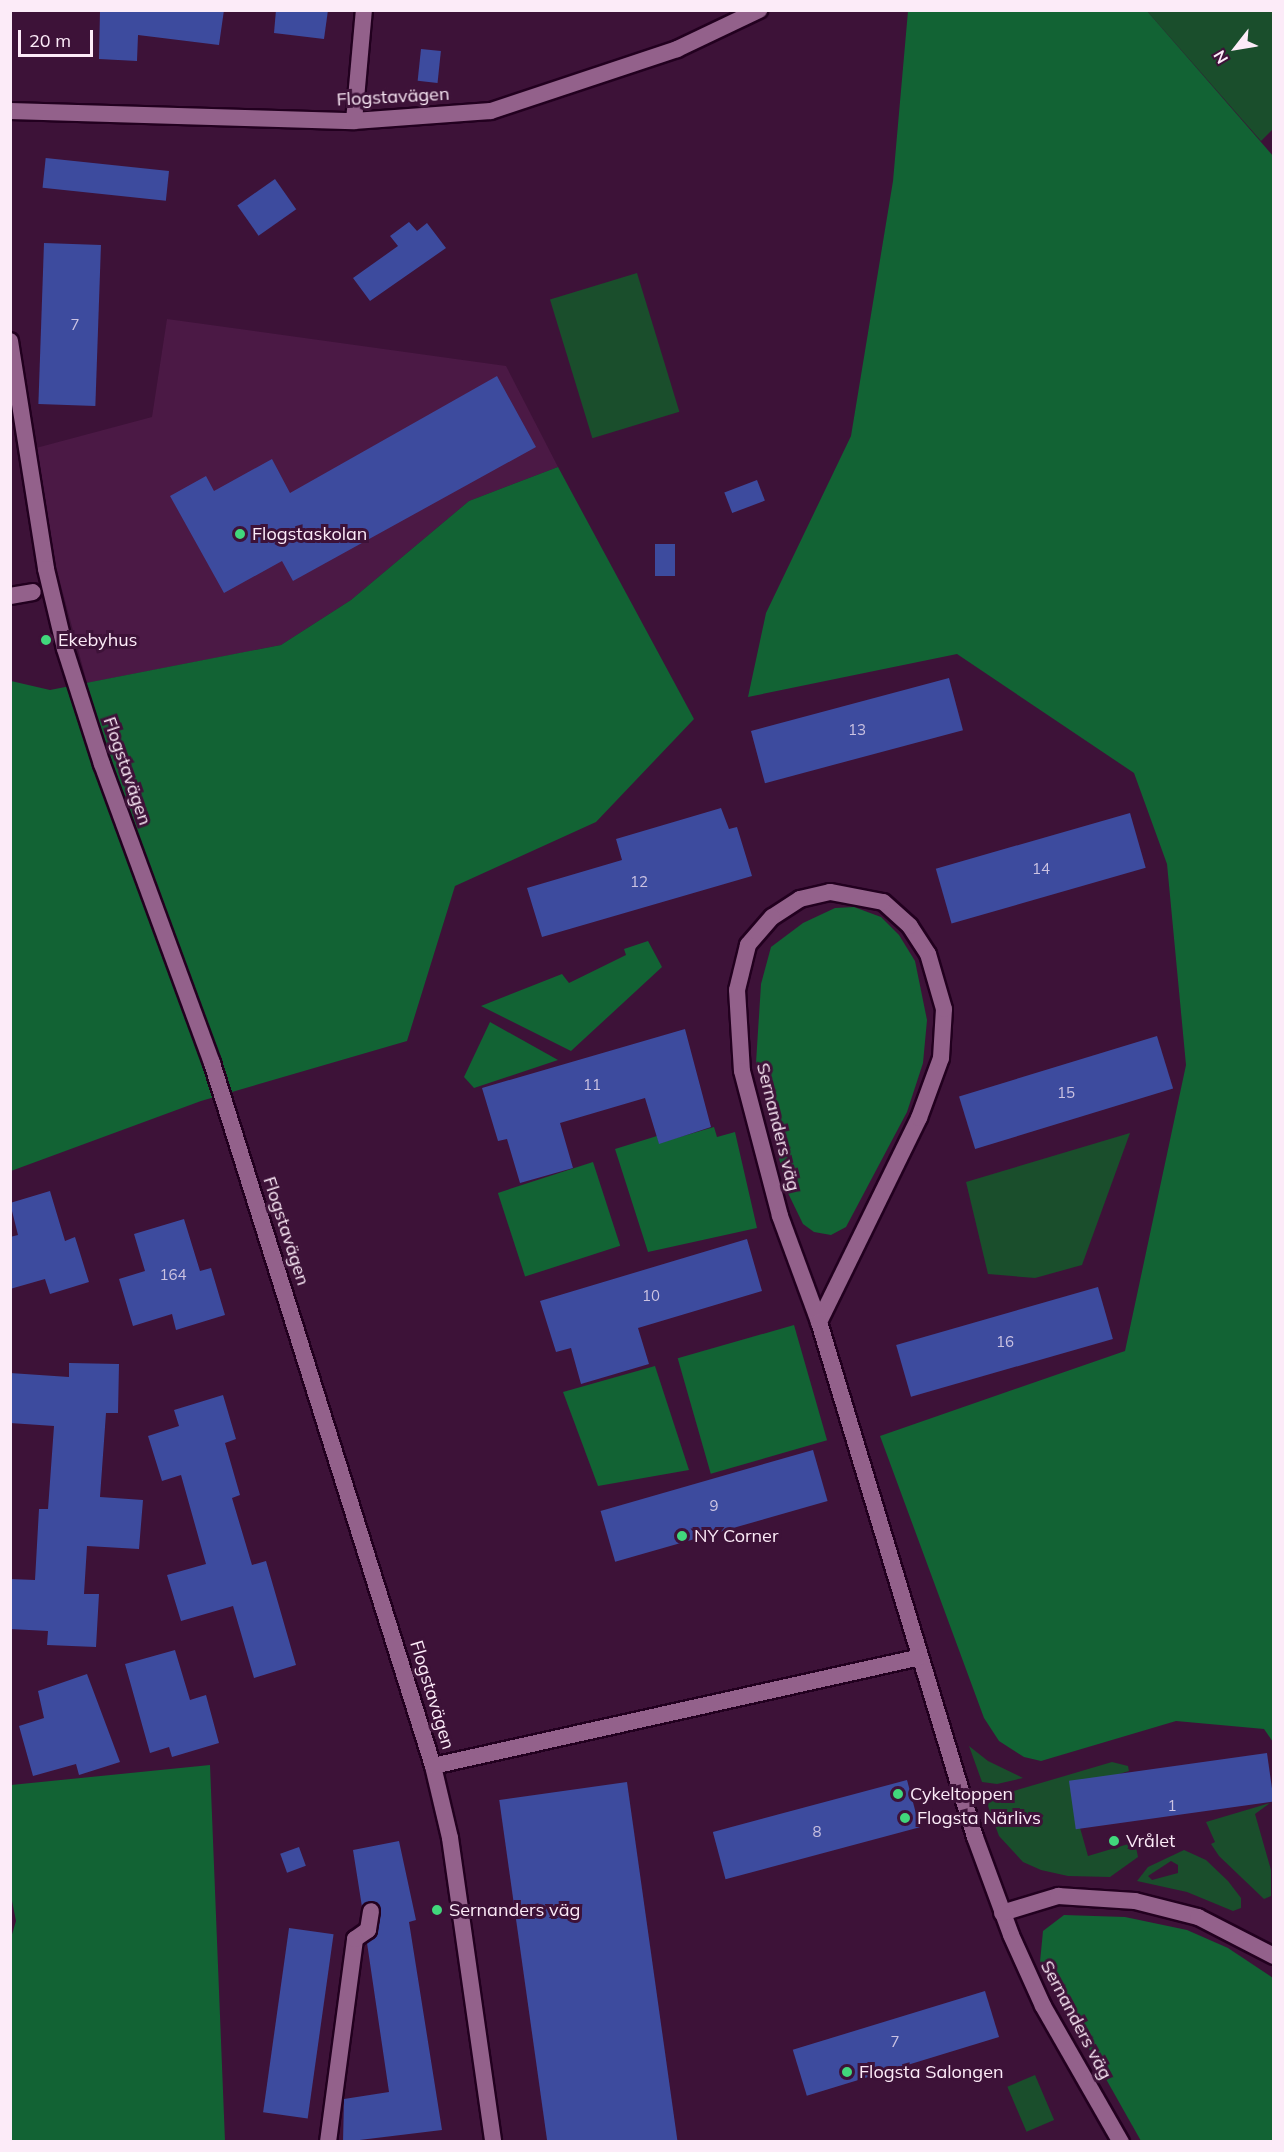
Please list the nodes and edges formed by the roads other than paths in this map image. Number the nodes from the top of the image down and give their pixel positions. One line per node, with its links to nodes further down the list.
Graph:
1 (364, 10): 4 (street)
2 (759, 10): 4 (street, Flogstavägen)
3 (10, 111): 4 (street, Flogstavägen)
4 (354, 121)
5 (10, 341): 10 (street, Flogstavägen)
6 (33, 592): 7 (street)
7 (10, 596)
8 (819, 1322): 8 (street, Sernanders väg); 9 (street, Sernanders väg)
9 (918, 1658): 10 (street); 12 (street, Sernanders väg)
10 (434, 1766): 15 (street, Flogstavägen)
11 (371, 1911): 14 (street)
12 (1002, 1913): 13 (street); 16 (street, Sernanders väg)
13 (1274, 1956)
14 (328, 2142)
15 (493, 2142)
16 (1121, 2142)

